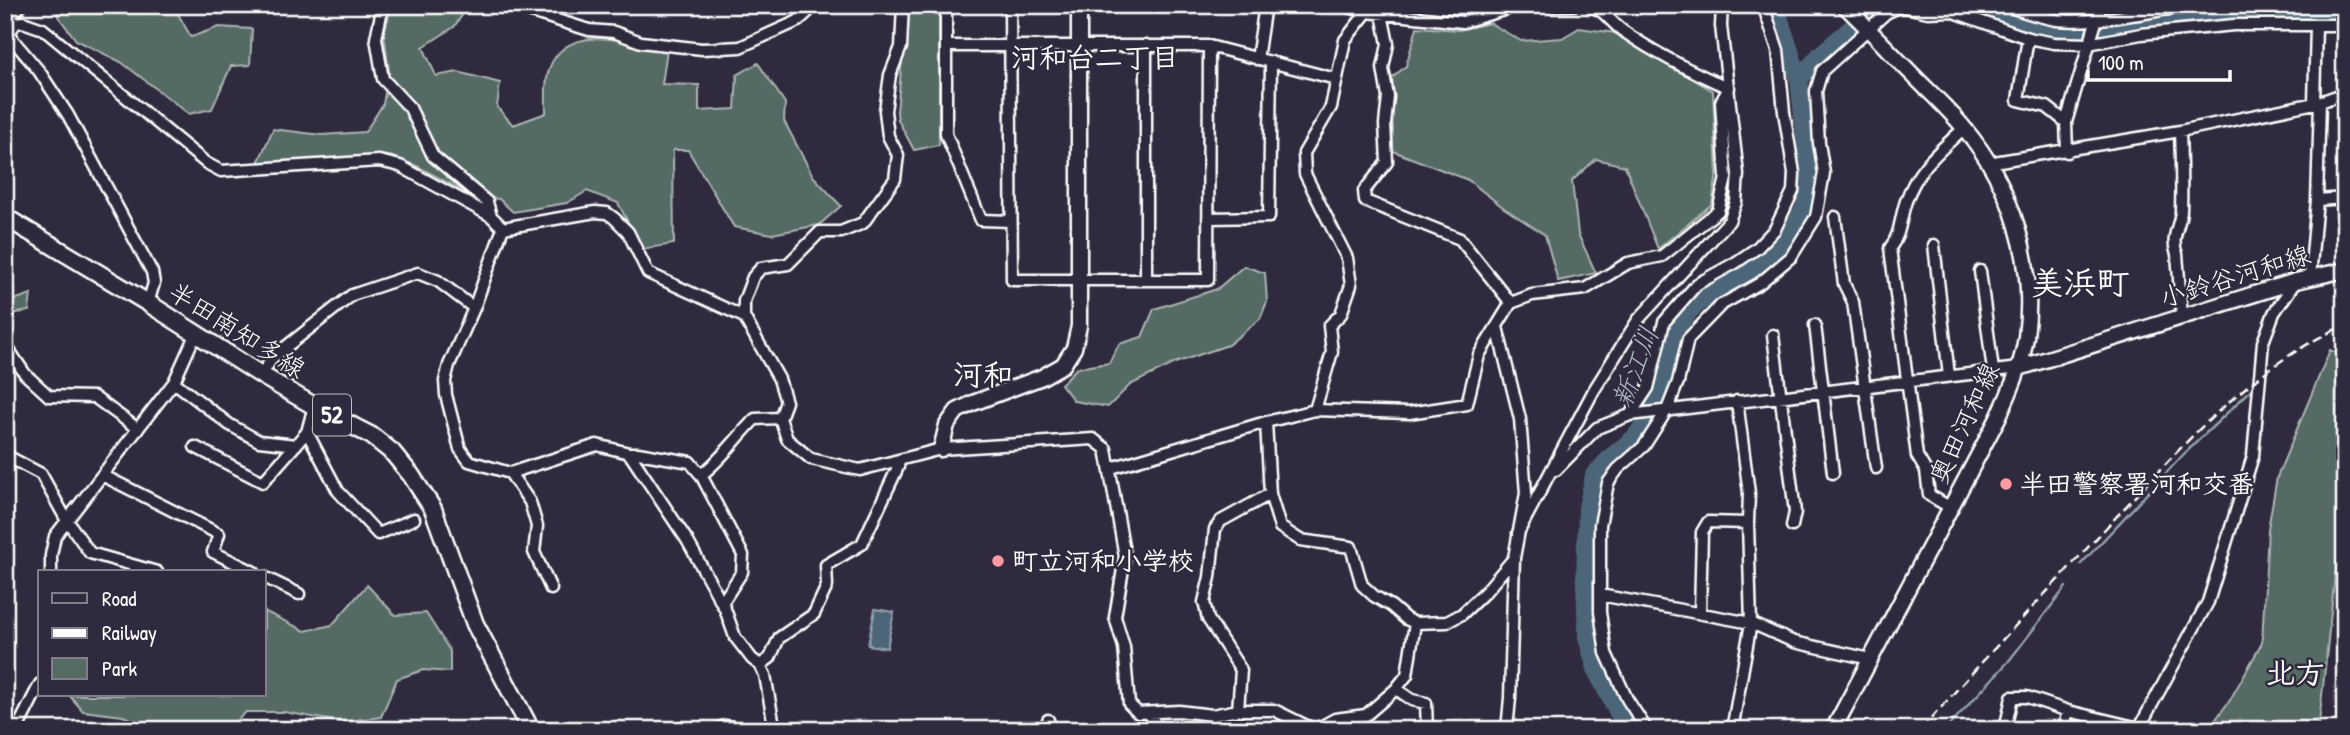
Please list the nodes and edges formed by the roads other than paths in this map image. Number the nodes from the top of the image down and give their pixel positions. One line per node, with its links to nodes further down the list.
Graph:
1 (16, 5): 20 (highway)
2 (383, 5): 46 (street)
3 (509, 5): 4 (street)
4 (816, 5)
5 (903, 5): 62 (street)
6 (946, 5): 30 (street)
7 (1010, 5): 31 (street)
8 (1079, 5): 28 (main road)
9 (1265, 5): 33 (street)
10 (1341, 5): 19 (street)
11 (1574, 5): 21 (street)
12 (1589, 5): 36 (street)
13 (1723, 5): 36 (street)
14 (1763, 5): 81 (street)
15 (2004, 5): 22 (street)
16 (2101, 5): 22 (street)
17 (2196, 5): 22 (street)
18 (1850, 7): 25 (main road, 奥田河和線)
19 (1367, 9): 21 (street); 35 (street)
20 (5, 13)
21 (1382, 14): 59 (street)
22 (2097, 21): 27 (street)
23 (2316, 26): 24 (street); 27 (street); 38 (street)
24 (2344, 29)
25 (1868, 30): 26 (street); 40 (main road, 奥田河和線); 80 (street)
26 (2028, 38): 27 (street); 39 (street)
27 (2088, 44): 39 (street)
28 (1079, 45): 29 (street); 31 (street); 57 (main road)
29 (1146, 45): 32 (street); 56 (street)
30 (947, 46): 31 (street); 50 (street)
31 (1010, 46): 50 (street)
32 (1209, 46): 33 (street); 49 (street)
33 (1257, 59): 34 (street)
34 (1271, 62): 35 (street); 49 (street)
35 (1336, 79): 79 (street)
36 (1729, 88): 59 (street); 98 (street)
37 (2345, 93): 38 (street)
38 (2317, 102): 41 (street); 45 (street)
39 (2066, 122): 42 (street)
40 (1964, 128): 43 (main road, 奥田河和線); 72 (street)
41 (2180, 131): 42 (street); 61 (street)
42 (2067, 152): 43 (street)
43 (1988, 163): 68 (main road, 奥田河和線)
44 (2345, 198): 45 (street)
45 (2317, 200): 55 (street)
46 (491, 216): 51 (street); 58 (street)
47 (5, 217): 58 (main road, 半田南知多線 / 52)
48 (1835, 217): 74 (street)
49 (1208, 218): 56 (street)
50 (1011, 220): 57 (street)
51 (503, 228): 60 (street); 62 (street)
52 (1934, 245): 71 (street)
53 (2345, 270): 55 (main road, 小鈴谷河和線)
54 (1980, 271): 69 (street)
55 (2303, 279): 61 (main road, 小鈴谷河和線); 125 (street)
56 (1146, 280): 57 (street)
57 (1079, 281): 88 (main road)
58 (148, 303): 65 (main road, 半田南知多線 / 52)
59 (1511, 303): 64 (street)
60 (474, 308): 70 (street); 94 (street)
61 (2182, 316): 68 (main road, 小鈴谷河和線)
62 (744, 317): 82 (street)
63 (1815, 325): 75 (street)
64 (1497, 327): 79 (street); 105 (street)
65 (195, 333): 70 (main road, 半田南知多線 / 52); 73 (street)
66 (1773, 335): 76 (street)
67 (5, 344): 84 (street)
68 (2019, 368): 69 (street); 100 (main road, 奥田河和線)
69 (1993, 371): 71 (street)
70 (261, 375): 78 (main road, 半田南知多線 / 52)
71 (1950, 376): 72 (street)
72 (1906, 381): 74 (street); 100 (street)
73 (174, 383): 84 (street); 86 (street)
74 (1865, 386): 75 (street); 93 (street)
75 (1822, 391): 76 (street); 95 (street)
76 (1781, 396): 77 (street); 104 (street)
77 (1737, 401): 80 (street); 103 (street)
78 (314, 406): 85 (street); 127 (main road, 半田南知多線 / 52)
79 (1315, 410): 83 (street)
80 (1667, 410): 81 (street); 113 (street)
81 (1634, 414): 98 (street)
82 (780, 418): 91 (street); 97 (street)
83 (1266, 422): 92 (street); 99 (street)
84 (138, 429): 96 (street)
85 (307, 432): 86 (street); 102 (street)
86 (296, 445): 87 (street)
87 (195, 447)
88 (941, 449): 91 (street); 92 (street)
89 (629, 453): 94 (street); 97 (street); 114 (street)
90 (5, 455): 101 (street)
91 (900, 460): 119 (street)
92 (1111, 468): 124 (street)
93 (1876, 468)
94 (510, 473): 111 (street)
95 (1833, 473)
96 (102, 475): 101 (street); 109 (street)
97 (701, 475): 114 (street)
98 (1549, 478): 105 (street)
99 (1270, 494): 116 (street); 122 (street)
100 (1951, 508): 118 (main road, 奥田河和線)
101 (66, 519): 107 (street); 108 (street)
102 (414, 519)
103 (1748, 523): 115 (street); 117 (street)
104 (1792, 526)
105 (1518, 533): 106 (street)
106 (1514, 558): 116 (street); 134 (street)
107 (51, 570)
108 (150, 570)
109 (250, 570)
110 (266, 578): 112 (street)
111 (551, 589)
112 (299, 594)
113 (1600, 595): 115 (street); 135 (street)
114 (722, 603): 119 (street)
115 (1700, 613): 117 (street)
116 (1415, 623): 121 (street)
117 (1751, 623): 118 (street); 136 (street)
118 (1870, 659): 137 (main road, 奥田河和線)
119 (760, 665): 130 (street)
120 (38, 688): 126 (street)
121 (1396, 689): 132 (street); 133 (street)
122 (1238, 710): 124 (street); 132 (street)
123 (2068, 710): 125 (street); 138 (street); 139 (street)
124 (1149, 713): 131 (street)
125 (2138, 729)
126 (14, 730)
127 (530, 730)
128 (715, 730): 129 (street)
129 (755, 730)
130 (771, 730)
131 (1159, 730)
132 (1315, 730)
133 (1427, 730)
134 (1507, 730)
135 (1647, 730)
136 (1732, 730)
137 (1833, 730)
138 (2005, 730)
139 (2063, 730)

